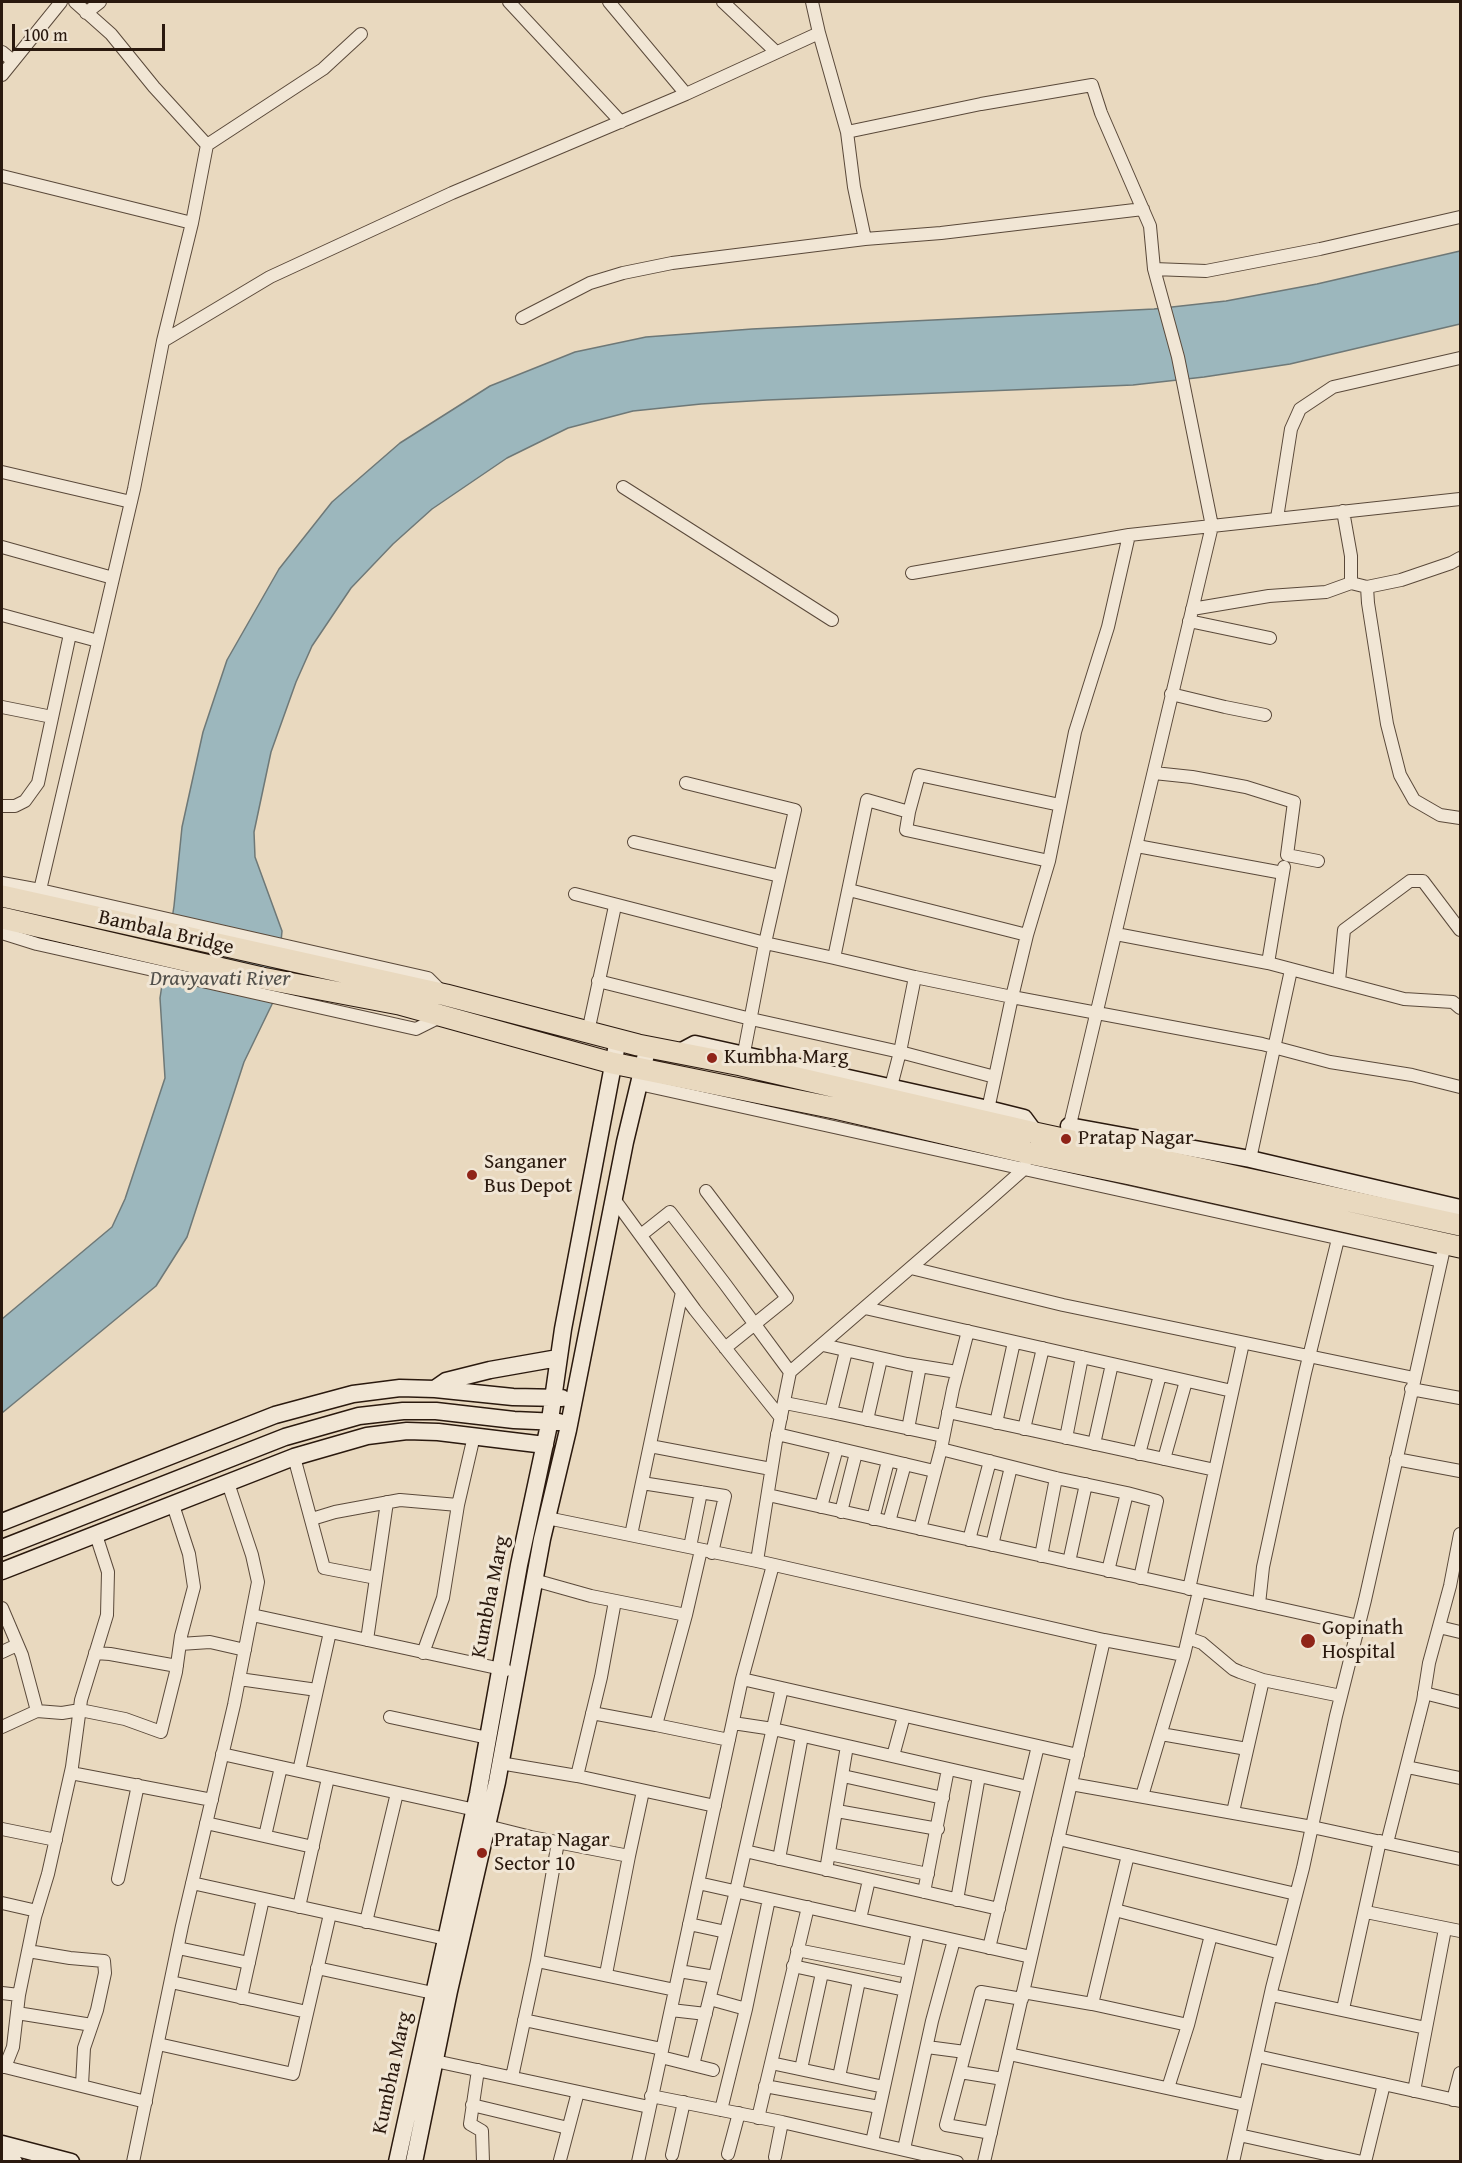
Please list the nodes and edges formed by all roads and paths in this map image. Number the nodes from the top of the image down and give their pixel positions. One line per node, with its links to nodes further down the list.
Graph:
1 (61, 2): 13 (street)
2 (75, 2): 8 (street)
3 (100, 2): 8 (street)
4 (509, 2): 16 (street)
5 (609, 2): 15 (street)
6 (723, 2): 12 (street)
7 (812, 2): 9 (street)
8 (86, 13): 18 (street)
9 (819, 33): 12 (street); 17 (street)
10 (361, 34): 18 (street)
11 (2, 52): 13 (street)
12 (776, 52): 15 (street)
13 (13, 61): 14 (street)
14 (2, 75)
15 (686, 94): 16 (street)
16 (621, 122): 26 (street)
17 (847, 132): 20 (street); 23 (street)
18 (207, 145): 22 (street)
19 (2, 176): 22 (street)
20 (1143, 208): 23 (street); 24 (street)
21 (1461, 217): 24 (street)
22 (192, 223): 26 (street)
23 (865, 239): 25 (street)
24 (1154, 269): 34 (street)
25 (522, 318)
26 (163, 341): 31 (street)
27 (1461, 358): 33 (street)
28 (2, 472): 31 (street)
29 (623, 487): 44 (street)
30 (1461, 499): 32 (street)
31 (131, 502): 39 (street)
32 (1343, 511): 33 (street); 40 (street)
33 (1277, 518): 34 (street)
34 (1212, 526): 35 (street); 43 (street)
35 (1129, 535): 38 (street); 54 (street)
36 (2, 547): 39 (street)
37 (1461, 558): 41 (street)
38 (912, 573)
39 (113, 578): 47 (street)
40 (1351, 583): 41 (street); 43 (street)
41 (1367, 587): 57 (street)
42 (2, 615): 45 (street)
43 (1190, 615): 46 (street); 48 (street)
44 (832, 620)
45 (70, 634): 47 (street); 51 (street)
46 (1270, 638)
47 (98, 641): 66 (street)
48 (1172, 694): 50 (street); 52 (street)
49 (2, 707): 51 (street)
50 (1265, 715)
51 (52, 717): 55 (street)
52 (1154, 773): 59 (street); 60 (street)
53 (686, 783): 64 (street)
54 (1060, 804): 56 (street); 61 (street)
55 (2, 806)
56 (909, 812): 61 (street); 67 (street)
57 (1461, 818)
58 (634, 842): 64 (street)
59 (1137, 846): 63 (street); 74 (street)
60 (1287, 855): 62 (street); 63 (street)
61 (1049, 861): 75 (street)
62 (1318, 861)
63 (1283, 873): 78 (street)
64 (780, 876): 76 (street)
65 (2, 883): 66 (street)
66 (40, 890): 84 (street)
67 (849, 890): 75 (street); 77 (street)
68 (575, 894): 70 (street)
69 (2, 896): 83 (highway, Bambala Bridge)
70 (615, 906): 76 (street); 81 (street)
71 (2, 918): 83 (highway, Bambala Bridge)
72 (1461, 930): 82 (street)
73 (2, 933): 88 (street)
74 (1116, 934): 78 (street); 87 (street)
75 (1027, 935): 85 (street)
76 (765, 943): 77 (street); 89 (street)
77 (834, 958): 80 (street)
78 (1268, 963): 79 (street)
79 (1291, 970): 82 (street); 93 (street)
80 (915, 977): 85 (street); 94 (street)
81 (598, 981): 89 (street); 90 (street)
82 (1339, 981): 86 (street)
83 (362, 987): 84 (highway); 88 (highway)
84 (446, 995): 90 (highway)
85 (1012, 997): 87 (street); 98 (street)
86 (1461, 1008)
87 (1097, 1013): 93 (street); 102 (street)
88 (442, 1016): 96 (highway)
89 (750, 1019): 94 (street); 95 (street)
90 (588, 1032): 91 (highway)
91 (618, 1040): 92 (highway); 96 (street, Kumbha Marg)
92 (648, 1046): 95 (highway); 97 (street, Kumbha Marg)
93 (1275, 1047): 99 (street); 103 (street)
94 (900, 1052): 98 (street); 100 (street)
95 (743, 1060): 100 (highway)
96 (612, 1064): 97 (highway); 125 (street, Kumbha Marg)
97 (641, 1077): 104 (highway); 106 (street, Kumbha Marg)
98 (995, 1077): 101 (street)
99 (1461, 1087)
100 (889, 1093): 101 (highway)
101 (986, 1115): 102 (highway)
102 (1068, 1133): 103 (street); 108 (highway)
103 (1250, 1159): 107 (street)
104 (1026, 1161): 110 (street); 111 (highway); 112 (street)
105 (706, 1191): 115 (street)
106 (614, 1199): 109 (street); 138 (street, Kumbha Marg)
107 (1461, 1208)
108 (1461, 1225)
109 (641, 1235): 113 (street); 115 (street)
110 (1338, 1239): 111 (street); 124 (street)
111 (1449, 1251): 133 (street)
112 (911, 1268): 114 (street); 118 (street)
113 (682, 1292): 120 (street); 155 (street)
114 (865, 1308): 116 (street); 119 (street)
115 (754, 1323): 120 (street); 129 (street)
116 (968, 1331): 117 (street); 130 (street)
117 (1014, 1342): 121 (street); 145 (street)
118 (1243, 1343): 124 (street); 135 (street)
119 (823, 1345): 122 (street); 129 (street)
120 (725, 1348): 142 (street)
121 (1043, 1348): 123 (street); 148 (street)
122 (846, 1351): 126 (street); 140 (street)
123 (1082, 1357): 127 (street); 151 (street)
124 (1310, 1357): 133 (street); 207 (street)
125 (558, 1358): 134 (street); 136 (street, Kumbha Marg)
126 (881, 1359): 128 (street); 144 (street)
127 (1112, 1364): 131 (street); 153 (street)
128 (920, 1366): 130 (street); 147 (street)
129 (790, 1372): 139 (street)
130 (957, 1372): 141 (street)
131 (1160, 1375): 132 (street); 158 (street)
132 (1186, 1381): 135 (street); 160 (street)
133 (1413, 1384): 137 (street); 161 (street)
134 (435, 1389): 136 (street); 185 (street)
135 (1232, 1391): 167 (street)
136 (553, 1397): 138 (street); 143 (street, Kumbha Marg)
137 (1461, 1398)
138 (573, 1400): 146 (street, Kumbha Marg)
139 (785, 1403): 140 (street); 142 (street)
140 (831, 1412): 144 (street)
141 (948, 1412): 145 (street); 152 (street)
142 (782, 1418): 149 (street)
143 (550, 1420): 146 (street); 154 (street, Kumbha Marg); 193 (street)
144 (867, 1420): 147 (street)
145 (996, 1423): 148 (street)
146 (569, 1424): 182 (street, Kumbha Marg)
147 (908, 1429): 152 (street)
148 (1024, 1429): 151 (street)
149 (777, 1434): 156 (street); 166 (street)
150 (474, 1436): 154 (street); 159 (street); 179 (street)
151 (1066, 1438): 153 (street)
152 (942, 1442): 163 (street); 168 (street)
153 (1094, 1444): 158 (street)
154 (545, 1445): 226 (street, Kumbha Marg)
155 (650, 1446): 166 (street); 172 (street)
156 (837, 1448): 157 (street); 180 (street)
157 (856, 1453): 162 (street); 181 (street)
158 (1139, 1454): 160 (street)
159 (294, 1457): 171 (street); 183 (street)
160 (1164, 1459): 167 (street)
161 (1396, 1459): 169 (street); 211 (street)
162 (888, 1461): 164 (street); 184 (street)
163 (990, 1461): 165 (street); 191 (street)
164 (905, 1464): 168 (street); 186 (street)
165 (1011, 1467): 170 (street); 192 (street)
166 (771, 1469): 176 (street)
167 (1215, 1470): 205 (street)
168 (934, 1471): 187 (street)
169 (1461, 1471)
170 (1056, 1478): 173 (street); 195 (street)
171 (228, 1483): 178 (street); 209 (street)
172 (642, 1483): 174 (street); 190 (street)
173 (1086, 1484): 175 (street); 197 (street)
174 (701, 1492): 194 (street); 194 (street)
175 (1127, 1493): 200 (street); 202 (street)
176 (768, 1495): 180 (street); 196 (street)
177 (387, 1502): 179 (street); 183 (street); 201 (street)
178 (173, 1505): 189 (street); 218 (street)
179 (458, 1505): 223 (street)
180 (821, 1507): 181 (street)
181 (841, 1512): 184 (street)
182 (547, 1518): 190 (street); 203 (street, Kumbha Marg)
183 (312, 1519): 201 (street)
184 (873, 1519): 186 (street)
185 (2, 1522)
186 (889, 1522): 187 (street)
187 (920, 1529): 191 (street)
188 (1461, 1534): 204 (street)
189 (96, 1535): 199 (street); 222 (street)
190 (631, 1535): 194 (street)
191 (969, 1540): 192 (street)
192 (992, 1545): 195 (street)
193 (2, 1548)
194 (701, 1550): 196 (street); 210 (street)
195 (1041, 1556): 197 (street)
196 (757, 1561): 198 (street)
197 (1069, 1562): 200 (street)
198 (772, 1565): 217 (street); 228 (street)
199 (2, 1571)
200 (1108, 1571): 202 (street)
201 (376, 1578): 216 (street)
202 (1140, 1578): 205 (street)
203 (534, 1580): 206 (street); 226 (street, Kumbha Marg)
204 (1455, 1588): 212 (street)
205 (1194, 1590): 207 (street); 215 (street)
206 (615, 1601): 210 (street); 237 (street)
207 (1259, 1604): 211 (street)
208 (2, 1608): 219 (street)
209 (252, 1615): 213 (street); 220 (street)
210 (686, 1615): 241 (street)
211 (1359, 1626): 233 (street)
212 (1439, 1627): 214 (street); 232 (street)
213 (330, 1632): 216 (street); 231 (street)
214 (1461, 1632)
215 (1188, 1638): 224 (street); 229 (street)
216 (367, 1640): 223 (street)
217 (1104, 1640): 224 (street); 252 (street)
218 (180, 1644): 220 (street); 225 (street)
219 (17, 1646): 221 (street); 236 (street)
220 (245, 1650): 227 (street)
221 (2, 1652)
222 (95, 1653): 225 (street); 235 (street)
223 (423, 1653): 226 (street)
224 (1184, 1655): 244 (street)
225 (177, 1666): 235 (street)
226 (508, 1671): 246 (street, Kumbha Marg); 254 (street, Kumbha Marg)
227 (239, 1679): 231 (street); 251 (street)
228 (742, 1679): 230 (street); 240 (street)
229 (1263, 1680): 233 (street); 250 (street)
230 (782, 1688): 238 (street); 243 (street)
231 (317, 1690): 258 (street)
232 (1424, 1693): 234 (street); 256 (street)
233 (1341, 1696): 278 (street)
234 (1461, 1702)
235 (80, 1710): 236 (street); 259 (street)
236 (37, 1711): 242 (street)
237 (592, 1713): 241 (street); 260 (street)
238 (904, 1716): 249 (street); 253 (street)
239 (390, 1717): 246 (street)
240 (733, 1722): 243 (street); 247 (street)
241 (656, 1725): 247 (street)
242 (2, 1726)
243 (773, 1729): 245 (street); 287 (street)
244 (1161, 1734): 250 (street); 270 (street)
245 (802, 1736): 248 (street); 291 (street)
246 (488, 1738): 276 (street, Kumbha Marg)
247 (729, 1740): 273 (street)
248 (847, 1746): 253 (street); 261 (street)
249 (1038, 1746): 252 (street); 267 (street)
250 (1247, 1749): 275 (street)
251 (222, 1754): 255 (street); 272 (street)
252 (1078, 1755): 265 (street)
253 (893, 1756): 257 (street)
254 (500, 1763): 260 (street); 276 (street, Kumbha Marg)
255 (281, 1767): 258 (street); 281 (street)
256 (1407, 1767): 264 (street); 285 (street)
257 (948, 1769): 262 (street); 271 (street)
258 (299, 1771): 263 (street)
259 (71, 1773): 266 (street); 282 (street)
260 (577, 1776): 268 (street)
261 (843, 1776): 271 (street); 274 (street)
262 (980, 1776): 267 (street); 304 (street)
263 (328, 1778): 269 (street); 286 (street)
264 (1461, 1778)
265 (1071, 1784): 270 (street); 283 (street)
266 (138, 1785): 272 (street); 295 (street)
267 (1028, 1787): 308 (street)
268 (643, 1791): 273 (street); 290 (street)
269 (397, 1793): 276 (street); 314 (street)
270 (1142, 1796): 275 (street)
271 (943, 1798): 280 (street)
272 (212, 1800): 277 (street)
273 (715, 1806): 298 (street)
274 (837, 1811): 280 (street); 288 (street)
275 (1233, 1812): 278 (street)
276 (484, 1816): 284 (street); 321 (street, Kumbha Marg); 366 (street, Kumbha Marg)
277 (206, 1823): 281 (street); 297 (street)
278 (1312, 1827): 285 (street); 301 (street)
279 (2, 1829): 282 (street)
280 (938, 1829): 294 (street)
281 (265, 1836): 286 (street)
282 (56, 1839): 310 (street)
283 (1058, 1839): 289 (street); 328 (street)
284 (558, 1842): 290 (street); 329 (street)
285 (1384, 1842): 292 (street); 311 (street)
286 (313, 1847): 306 (street)
287 (745, 1851): 291 (street); 299 (street)
288 (829, 1854): 293 (street); 294 (street)
289 (1128, 1855): 301 (street); 309 (street)
290 (629, 1856): 336 (street)
291 (779, 1859): 293 (street)
292 (1461, 1859)
293 (826, 1870): 296 (street)
294 (928, 1875): 300 (street)
295 (118, 1879)
296 (869, 1880): 300 (street); 313 (street)
297 (192, 1883): 302 (street); 323 (street)
298 (698, 1883): 299 (street); 315 (street)
299 (736, 1891): 303 (street); 318 (street)
300 (924, 1892): 304 (street)
301 (1296, 1894): 327 (street)
302 (263, 1899): 306 (street); 330 (street)
303 (769, 1899): 307 (street); 350 (street)
304 (957, 1900): 308 (street)
305 (2, 1902): 310 (street)
306 (299, 1907): 312 (street)
307 (808, 1907): 313 (street); 325 (street)
308 (999, 1909): 324 (street)
309 (1115, 1910): 320 (street); 349 (street)
310 (37, 1911): 326 (street)
311 (1366, 1912): 316 (street); 351 (street)
312 (330, 1914): 314 (street); 332 (street)
313 (860, 1919): 319 (street)
314 (366, 1922): 321 (street)
315 (689, 1924): 318 (street); 333 (street)
316 (1445, 1929): 317 (street); 359 (street)
317 (1461, 1931)
318 (726, 1932): 337 (street)
319 (918, 1932): 322 (street); 334 (street)
320 (1211, 1935): 327 (street); 358 (street)
321 (446, 1939): 343 (street, Kumbha Marg)
322 (954, 1940): 324 (street); 361 (street)
323 (178, 1948): 330 (street); 339 (street)
324 (989, 1948): 328 (street)
325 (797, 1950): 331 (street); 334 (street)
326 (28, 1951): 344 (street); 357 (street)
327 (1281, 1953): 345 (street)
328 (1031, 1958): 346 (street)
329 (537, 1961): 336 (street); 356 (street)
330 (249, 1963): 347 (street)
331 (793, 1966): 335 (street); 367 (street)
332 (317, 1968): 343 (street); 353 (street)
333 (679, 1971): 337 (street); 340 (street)
334 (909, 1972): 341 (street)
335 (822, 1973): 338 (street); 370 (street)
336 (606, 1974): 340 (street)
337 (715, 1977): 348 (street)
338 (859, 1981): 341 (street); 376 (street)
339 (171, 1982): 347 (street); 360 (street)
340 (675, 1990): 352 (street)
341 (905, 1990): 381 (street)
342 (2, 1993): 344 (street)
343 (433, 1993): 410 (street, Kumbha Marg)
344 (19, 1995): 354 (street)
345 (1271, 1995): 351 (street); 365 (street)
346 (1022, 1996): 349 (street); 362 (street); 364 (street)
347 (241, 1998): 353 (street)
348 (710, 2000): 350 (street); 355 (street)
349 (1092, 2004): 358 (street)
350 (746, 2008): 392 (street)
351 (1343, 2009): 359 (street)
352 (671, 2010): 355 (street); 363 (street)
353 (307, 2012): 360 (street)
354 (17, 2013): 357 (street); 369 (street)
355 (706, 2014): 368 (street)
356 (524, 2020): 363 (street); 375 (street)
357 (92, 2025): 379 (street)
358 (1188, 2025): 382 (street)
359 (1426, 2028): 383 (street)
360 (158, 2044): 386 (street)
361 (927, 2047): 362 (street); 401 (street)
362 (965, 2052): 373 (street)
363 (661, 2053): 368 (street); 387 (street)
364 (1009, 2054): 377 (street); 382 (street)
365 (1257, 2056): 378 (street); 390 (street)
366 (435, 2061): 371 (street); 411 (street, Kumbha Marg)
367 (771, 2063): 370 (street); 380 (street)
368 (693, 2065): 372 (street)
369 (3, 2067): 379 (street)
370 (801, 2069): 376 (street)
371 (478, 2070): 375 (street); 389 (street)
372 (713, 2070)
373 (960, 2072): 377 (street); 397 (street)
374 (1461, 2073): 385 (street)
375 (512, 2077): 384 (street)
376 (839, 2077): 381 (street)
377 (1003, 2079): 397 (street)
378 (1384, 2084): 383 (street); 417 (street)
379 (82, 2085): 386 (street)
380 (765, 2086): 391 (street); 394 (street)
381 (884, 2087): 391 (street)
382 (1168, 2088): 390 (street)
383 (1414, 2091): 385 (street)
384 (578, 2092): 387 (street); 396 (street)
385 (1457, 2100)
386 (146, 2102): 409 (street)
387 (650, 2102): 388 (street); 413 (street)
388 (684, 2103): 392 (street); 403 (street)
389 (472, 2105): 396 (street); 412 (street)
390 (1245, 2105): 398 (street)
391 (879, 2107): 399 (street)
392 (721, 2109): 393 (street)
393 (739, 2113): 394 (street); 402 (street)
394 (758, 2118): 395 (street)
395 (783, 2122): 399 (street); 404 (street)
396 (568, 2128): 406 (street)
397 (991, 2133): 415 (street)
398 (1239, 2135): 416 (street); 417 (street)
399 (872, 2142): 401 (street)
400 (2, 2144): 408 (street)
401 (904, 2149): 414 (street)
402 (728, 2154)
403 (672, 2155)
404 (775, 2157)
405 (2, 2158): 407 (street)
406 (560, 2160)
407 (14, 2162)
408 (71, 2162)
409 (133, 2162)
410 (397, 2162)
411 (414, 2162)
412 (483, 2162)
413 (638, 2162)
414 (957, 2162)
415 (984, 2162)
416 (1233, 2162)
417 (1364, 2162)

